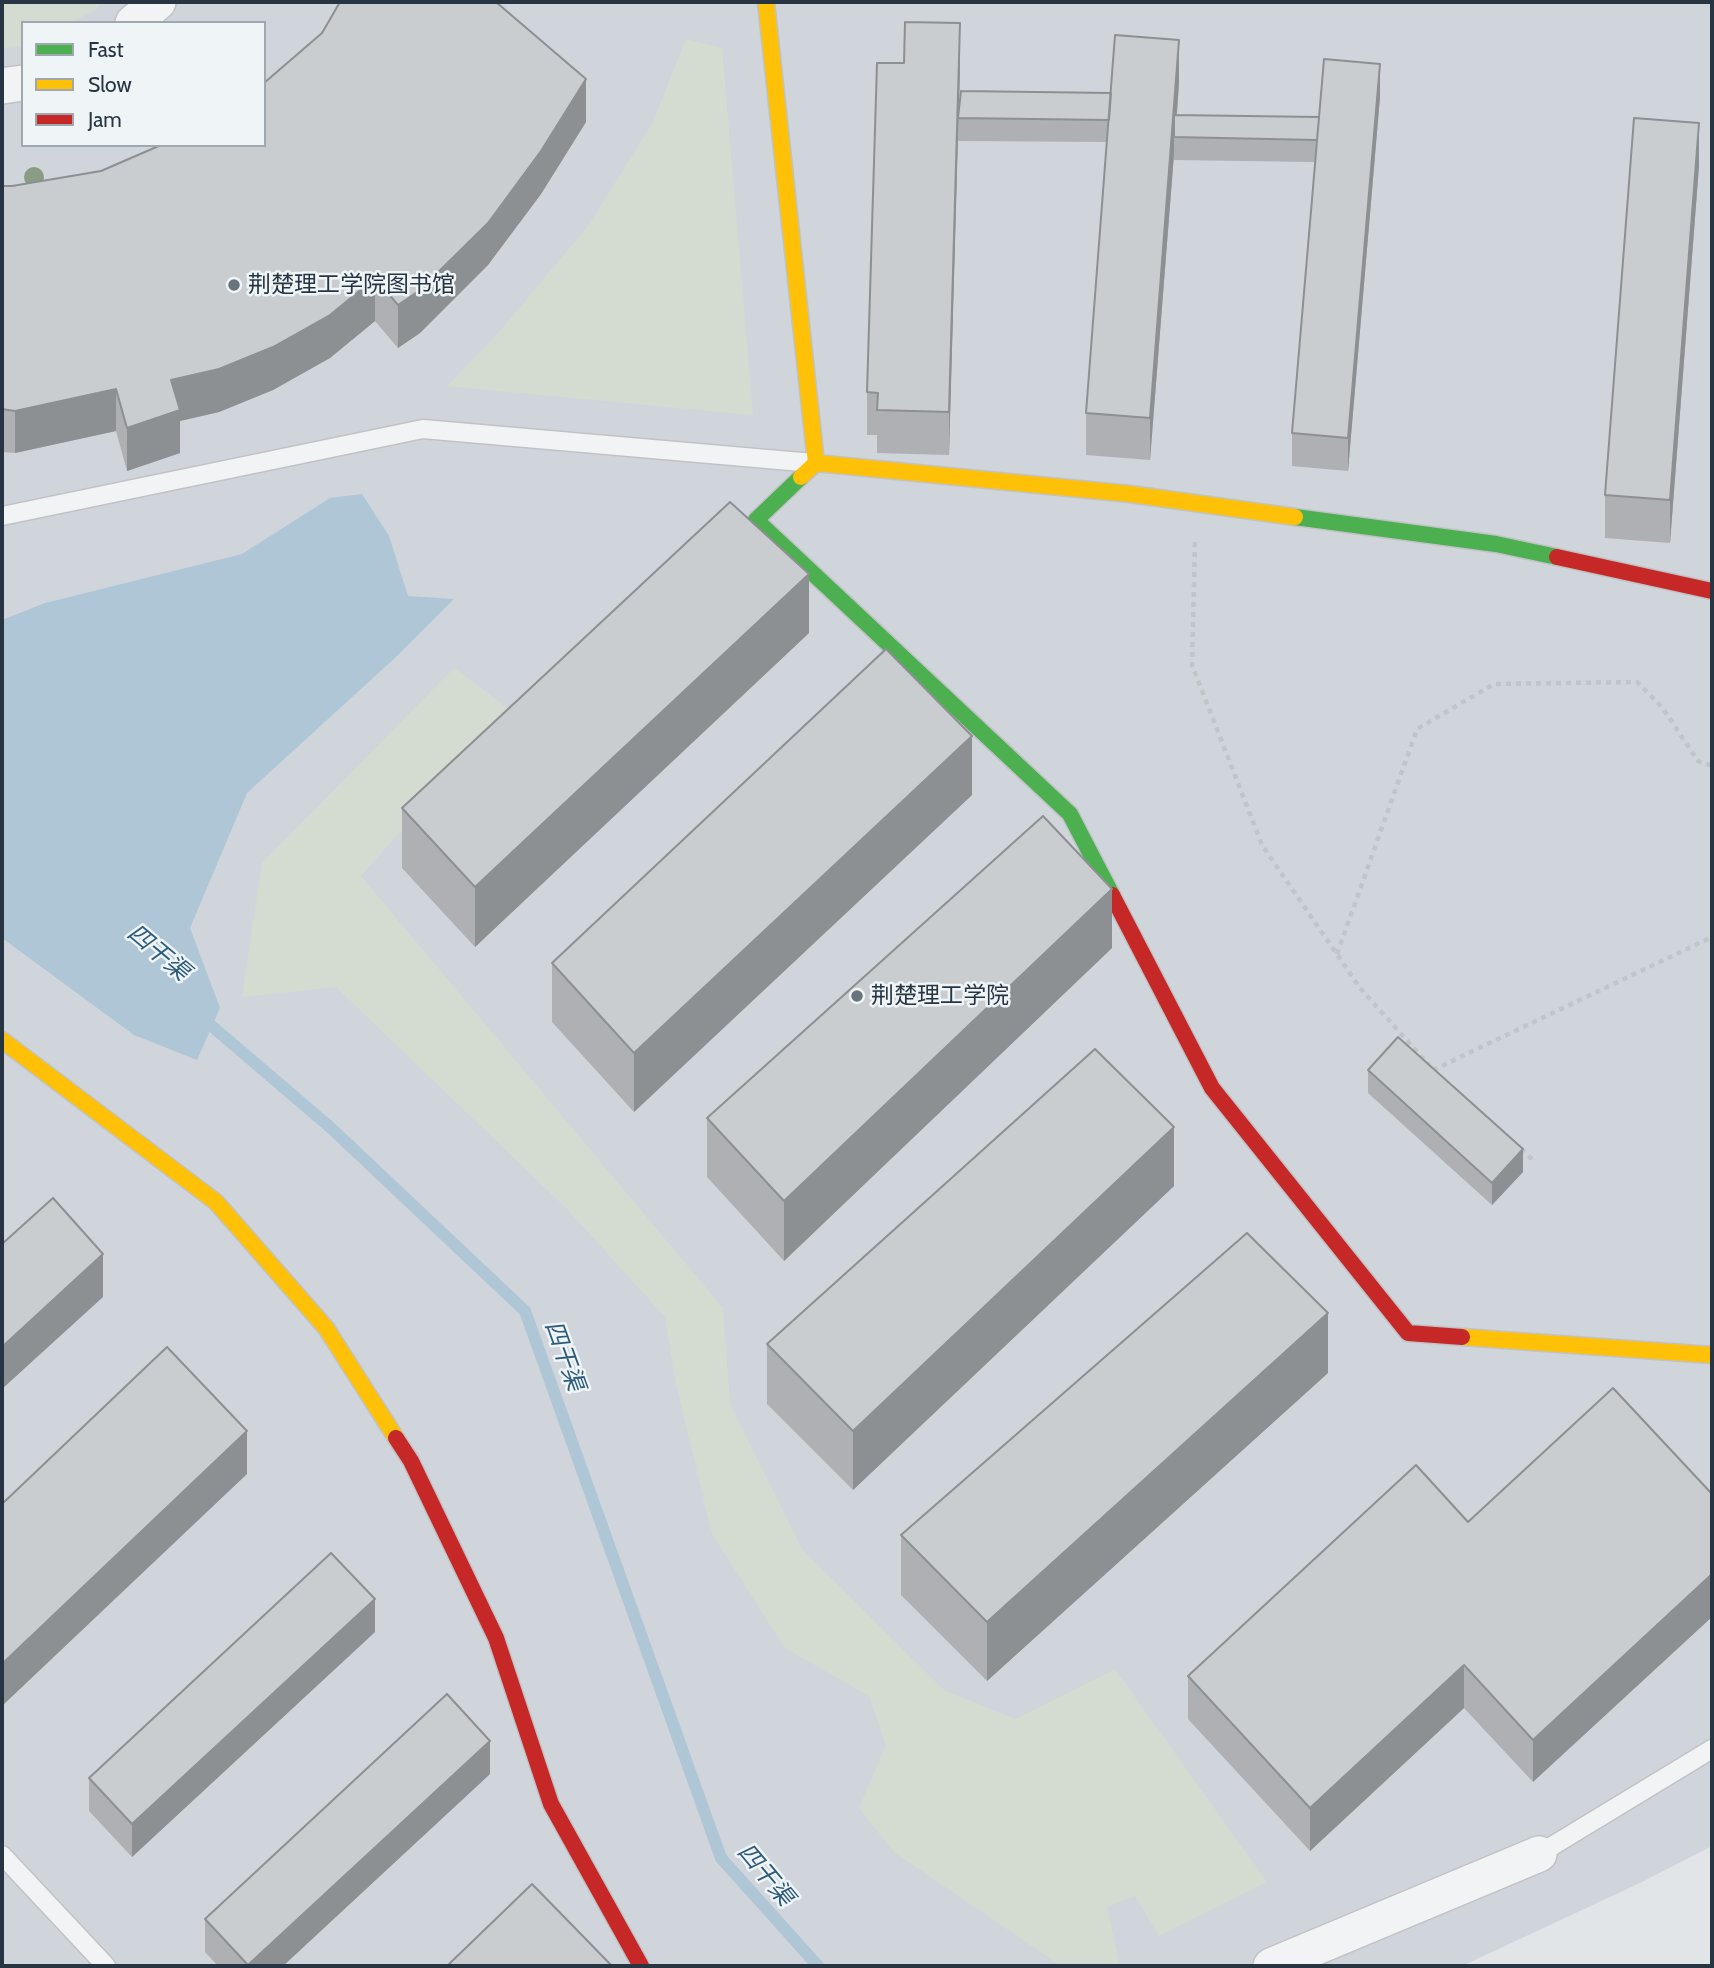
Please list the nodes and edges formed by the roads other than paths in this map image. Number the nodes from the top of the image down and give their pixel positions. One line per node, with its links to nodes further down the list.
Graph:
1 (158, 2): 3 (street)
2 (766, 2): 6 (street)
3 (135, 21)
4 (21, 83): 5 (street)
5 (2, 86)
6 (816, 463): 7 (lane); 8 (street); 10 (street)
7 (2, 516)
8 (1712, 591)
9 (2, 1040): 15 (street)
10 (1712, 1355)
11 (1712, 1749): 12 (lane)
12 (1539, 1854): 16 (street)
13 (2, 1855): 14 (lane)
14 (106, 1966)
15 (641, 1966)
16 (1271, 1966)

